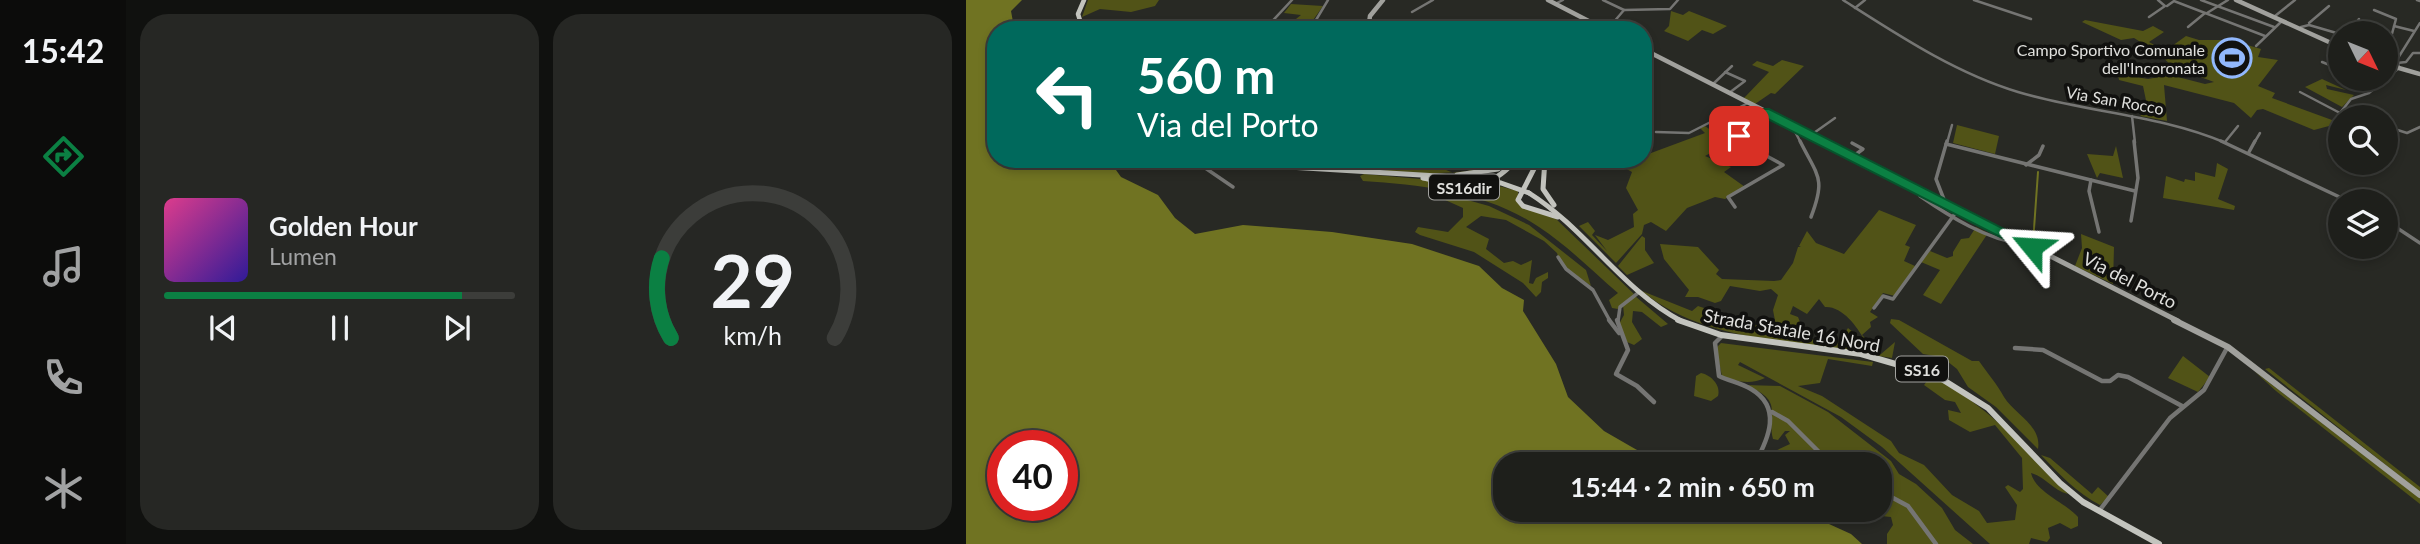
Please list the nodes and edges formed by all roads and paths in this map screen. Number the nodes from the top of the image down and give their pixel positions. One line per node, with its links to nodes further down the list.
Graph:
1 (1084, 0): 31 (main road)
2 (1292, 0): 32 (street)
3 (1328, 0): 33 (street)
4 (1384, 0): 34 (main road)
5 (1433, 0): 25 (street)
6 (1548, 0): 18 (main road)
7 (1563, 0): 18 (street)
8 (1603, 0): 23 (street)
9 (1678, 0): 23 (street)
10 (1843, 0): 22 (street, Via San Rocco)
11 (1865, 0): 22 (street)
12 (1974, 0): 29 (street)
13 (2158, 0): 28 (street)
14 (2201, 0): 20 (street)
15 (2228, 0): 20 (street)
16 (2236, 0): 27 (street)
17 (2295, 0): 27 (street)
18 (1555, 4): 35 (street)
19 (2167, 6): 26 (street)
20 (2218, 6): 26 (street); 41 (street)
21 (2329, 6): 39 (street)
22 (1855, 8): 66 (street, Via San Rocco)
23 (1624, 10): 36 (street)
24 (2374, 10): 37 (street)
25 (1412, 12)
26 (2206, 13): 40 (street); 47 (street)
27 (2275, 16): 30 (street)
28 (2149, 17)
29 (2031, 19)
30 (2284, 20): 41 (street); 42 (street)
31 (1080, 21)
32 (1274, 21)
33 (1315, 21)
34 (1372, 21)
35 (1588, 21)
36 (1614, 21)
37 (2395, 21)
38 (2420, 23): 45 (street)
39 (2307, 24): 42 (street); 44 (street)
40 (2188, 27)
41 (2274, 27): 47 (street)
42 (2301, 27): 48 (street)
43 (2398, 27): 45 (street)
44 (2328, 30)
45 (2414, 31): 46 (street); 50 (street)
46 (2420, 31)
47 (2265, 36): 49 (street)
48 (2328, 41)
49 (2256, 46)
50 (2405, 46): 51 (street); 55 (street)
51 (2413, 52): 52 (street); 55 (street)
52 (2420, 53)
53 (1652, 54): 60 (street, Via del Porto)
54 (2322, 62): 56 (street)
55 (2398, 63): 59 (street)
56 (2328, 64)
57 (1732, 66): 58 (street)
58 (1726, 72): 60 (street); 63 (street)
59 (2420, 74)
60 (1712, 85): 63 (street, Via del Porto)
61 (2372, 91): 62 (street)
62 (2300, 92)
63 (1729, 93): 64 (street, Via del Porto)
64 (1748, 103): 65 (street, Via del Porto); 73 (street)
65 (1765, 112): 70 (street, Via del Porto); 99 (street)
66 (2132, 115): 77 (street, Via San Rocco); 95 (street)
67 (1835, 118): 75 (street)
68 (1952, 125): 78 (street)
69 (2238, 125): 77 (street)
70 (1792, 126): 75 (street, Via del Porto); 101 (street)
71 (2420, 127): 72 (street)
72 (2398, 130)
73 (1656, 132)
74 (2260, 133): 80 (street)
75 (1810, 135): 81 (street, Via del Porto)
76 (1852, 143): 81 (street)
77 (2224, 143): 80 (street, Via San Rocco)
78 (1946, 144): 82 (street); 93 (street)
79 (2043, 146): 82 (street)
80 (2249, 152): 96 (street, Via San Rocco)
81 (1853, 157): 94 (street, Via del Porto)
82 (2026, 164): 91 (street)
83 (1205, 168): 92 (street)
84 (1305, 168): 89 (main road, Strada Statale 16 Nord / SS16)
85 (1496, 168): 90 (main road, SS16dir)
86 (1508, 168): 89 (main road, SS16dir)
87 (1534, 168): 103 (main road)
88 (1543, 168): 105 (main road)
89 (1403, 174): 90 (main road, Strada Statale 16 Nord / SS16)
90 (1440, 176): 103 (main road, Strada Statale 16 Nord / SS16, bridge)
91 (2091, 180): 95 (street); 106 (street)
92 (1233, 187)
93 (1937, 187): 97 (street); 98 (street)
94 (1920, 191): 97 (street, Via del Porto); 100 (street)
95 (2135, 191): 102 (street)
96 (2328, 191)
97 (1931, 196): 98 (main road, Via del Porto)
98 (1946, 203): 107 (street, Via del Porto)
99 (1735, 207)
100 (1954, 215): 107 (street); 112 (street)
101 (1811, 217)
102 (2131, 221)
103 (1567, 222): 105 (main road, Strada Statale 16 Nord / SS16)
104 (2398, 229): 108 (street)
105 (1576, 231): 110 (main road, Strada Statale 16 Nord / SS16)
106 (2099, 232)
107 (2025, 243): 115 (street, Via del Porto)
108 (2420, 243)
109 (1558, 257): 113 (street)
110 (1612, 266): 111 (main road, Strada Statale 16 Nord / SS16)
111 (1638, 293): 113 (street); 114 (main road, Strada Statale 16 Nord / SS16)
112 (1874, 309)
113 (1621, 334): 117 (street)
114 (1723, 335): 119 (street); 124 (main road, Strada Statale 16 Nord / SS16)
115 (2228, 347): 118 (street); 123 (street, Via del Porto)
116 (2015, 348): 118 (street)
117 (1654, 402)
118 (2182, 406): 124 (street)
119 (1772, 412): 120 (street); 121 (street)
120 (1760, 452)
121 (1816, 452)
122 (1892, 495): 125 (street)
123 (2420, 495)
124 (2098, 513): 126 (main road, Strada Statale 16 Nord / SS16)
125 (1936, 544)
126 (2159, 544)

